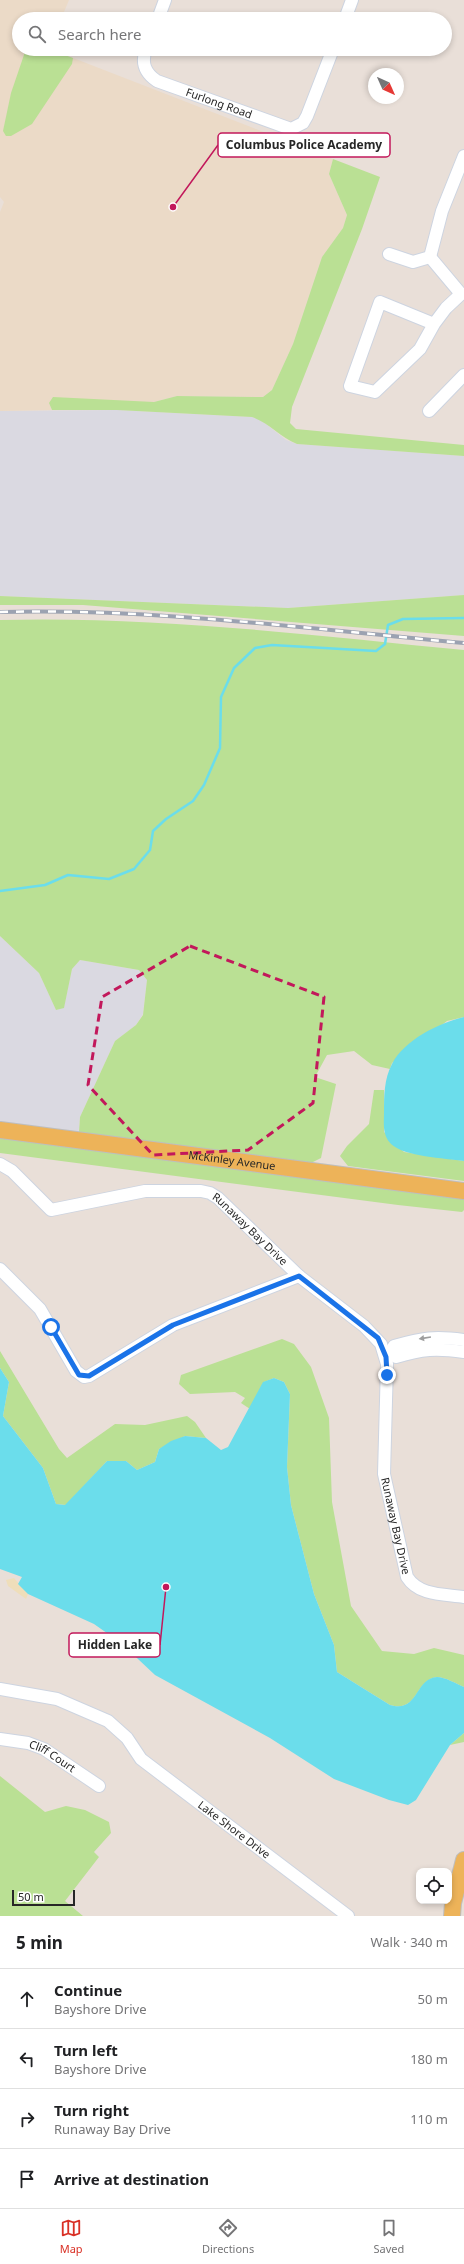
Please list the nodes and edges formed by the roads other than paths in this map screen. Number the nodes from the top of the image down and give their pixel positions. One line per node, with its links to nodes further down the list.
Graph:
1 (165, 0): 3 (street)
2 (352, 0): 4 (street)
3 (161, 12)
4 (348, 12)
5 (143, 56): 6 (street, Furlong Road)
6 (330, 56)
7 (464, 156): 8 (street)
8 (459, 183): 10 (street)
9 (389, 254): 10 (street)
10 (430, 257): 11 (street)
11 (434, 324): 11 (street)
12 (464, 375): 13 (street)
13 (430, 410)
14 (0, 1130): 16 (main road, McKinley Avenue)
15 (0, 1164): 18 (street, Runaway Bay Drive)
16 (464, 1191)
17 (0, 1269): 18 (street)
18 (299, 1276): 21 (street, Runaway Bay Drive)
19 (464, 1340): 21 (street, one-way to 21)
20 (464, 1352): 21 (street)
21 (388, 1354): 22 (street, Runaway Bay Drive)
22 (464, 1597)
23 (0, 1689): 27 (street, Lake Shore Drive)
24 (0, 1739): 25 (street, Cliff Court)
25 (99, 1786)
26 (464, 1860): 28 (main road)
27 (348, 1916)
28 (452, 1916)

